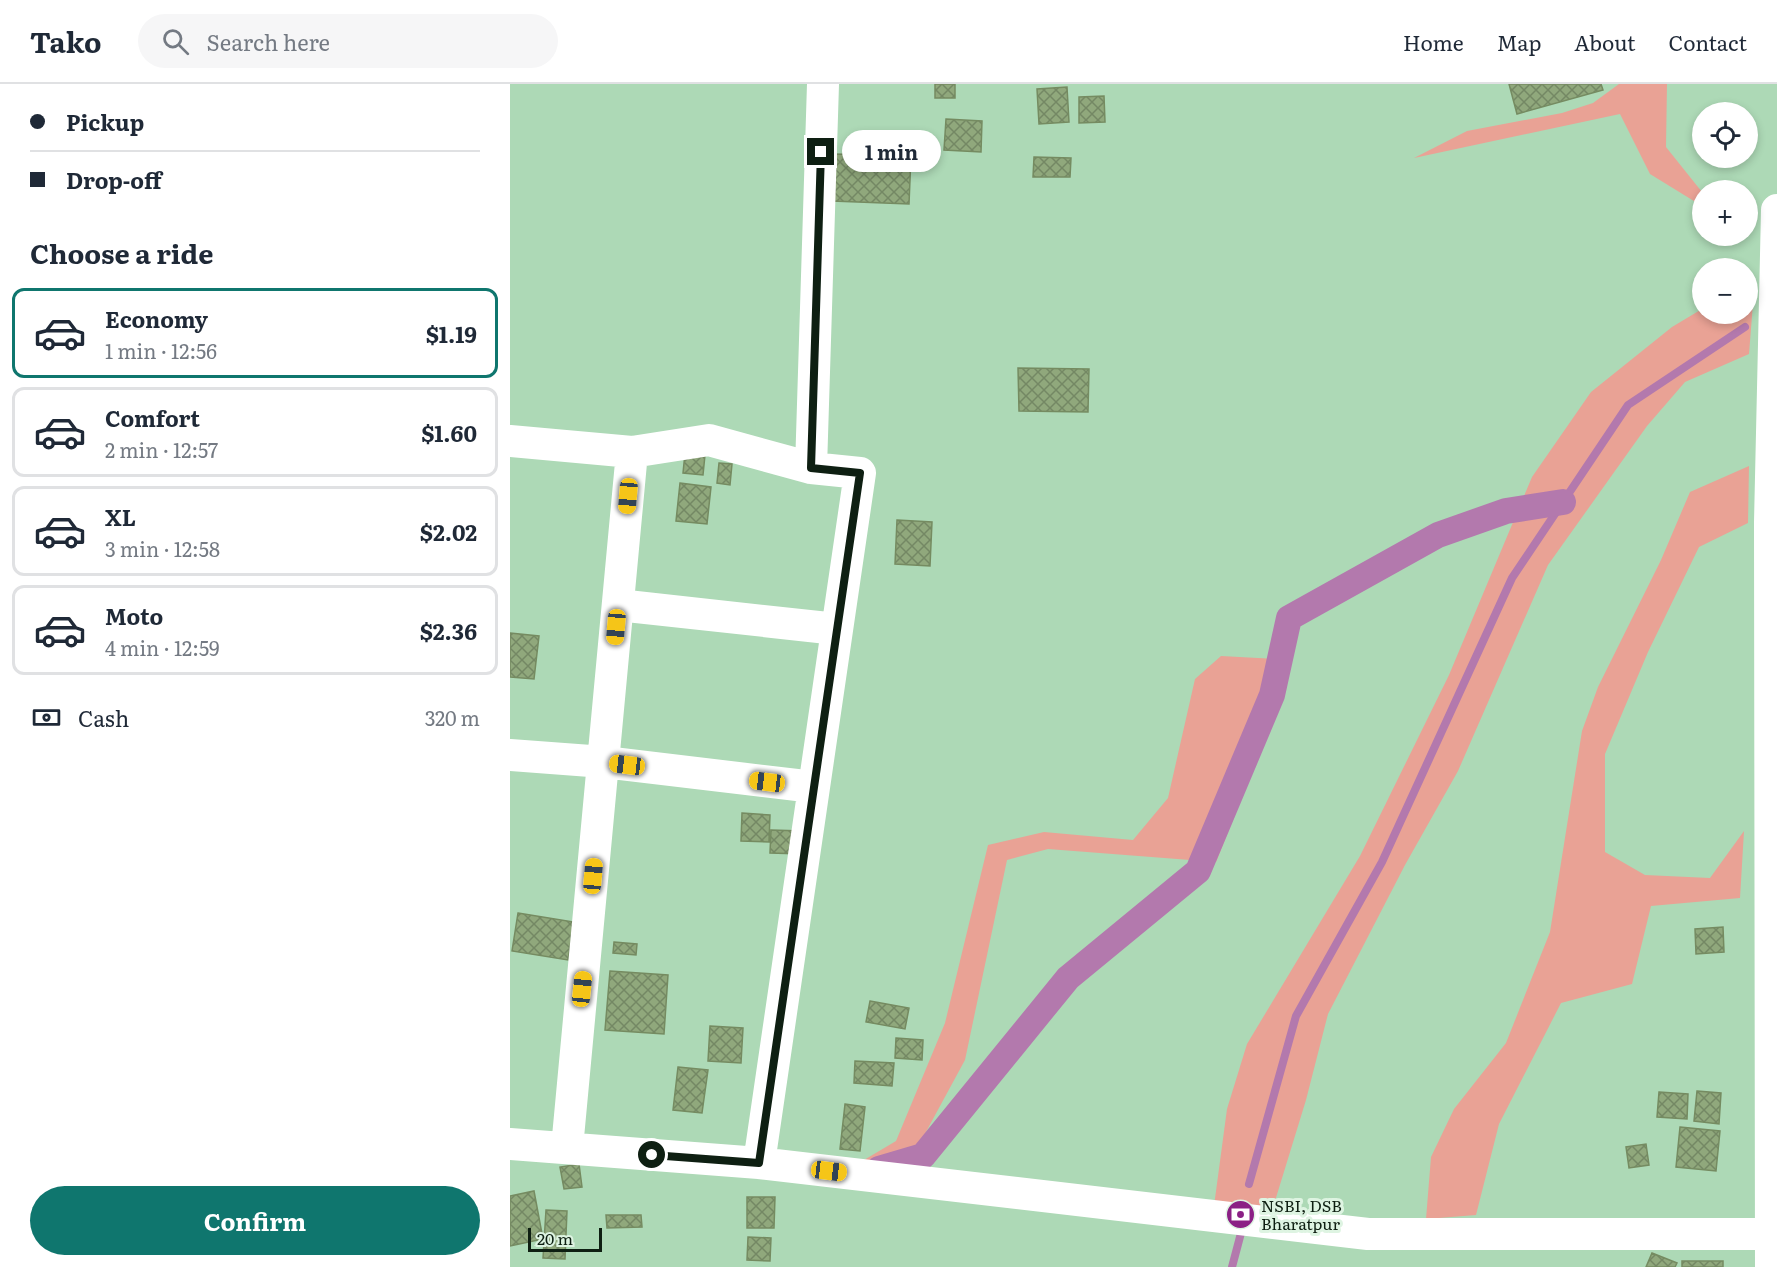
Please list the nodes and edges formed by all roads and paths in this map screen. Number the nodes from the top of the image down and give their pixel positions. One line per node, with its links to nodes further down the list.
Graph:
1 (823, 84): 5 (street)
2 (1777, 210): 14 (street)
3 (510, 441): 4 (street)
4 (632, 452): 5 (street); 6 (street)
5 (811, 468): 7 (street)
6 (618, 605): 7 (street); 9 (street)
7 (837, 629): 10 (street)
8 (510, 755): 9 (street)
9 (604, 762): 10 (street); 12 (street)
10 (814, 787): 13 (street)
11 (510, 1144): 12 (street)
12 (567, 1148): 13 (street)
13 (759, 1163): 14 (street)
14 (1774, 1234): 15 (street)
15 (1771, 1267)

